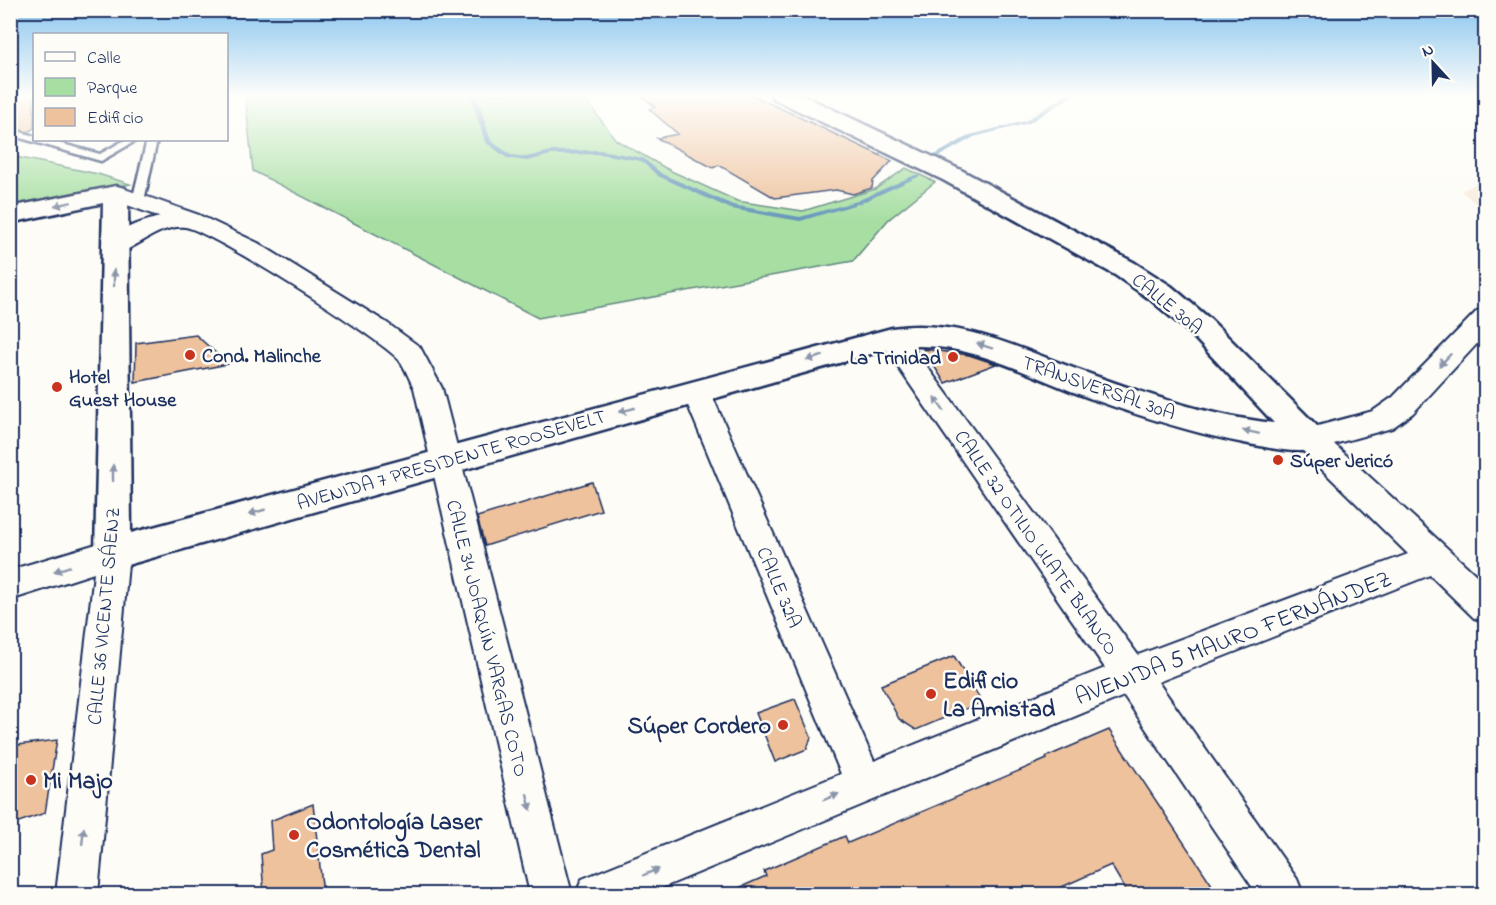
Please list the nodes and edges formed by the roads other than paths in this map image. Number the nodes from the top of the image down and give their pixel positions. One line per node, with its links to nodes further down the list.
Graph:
1 (870, 136): 12 (street, CALLE 30A)
2 (43, 141): 3 (lane)
3 (130, 141)
4 (152, 141): 5 (lane)
5 (127, 197): 6 (street, one-way to 6); 7 (street, CALLE 34 JOAQUÍN VARGAS COTO); 8 (street, CALLE 36 VICENTE SÁENZ)
6 (10, 215)
7 (191, 220): 8 (street); 13 (street, CALLE 34 JOAQUÍN VARGAS COTO)
8 (114, 248): 14 (street, CALLE 36 VICENTE SÁENZ, one-way to 8)
9 (1485, 317): 12 (street, one-way to 12)
10 (892, 338): 11 (street, AVENIDA 7 PRESIDENTE ROOSEVELT, one-way to 11); 12 (street, TRANSVERSAL 30A, one-way to 10); 18 (street, CALLE 32 OTILIO ULATE BLANCO, one-way to 10)
11 (696, 391): 13 (street, AVENIDA 7 PRESIDENTE ROOSEVELT, one-way to 13); 19 (street, CALLE 32A)
12 (1308, 439): 15 (street, CALLE 30A)
13 (444, 460): 14 (street, AVENIDA 7 PRESIDENTE ROOSEVELT, one-way to 14); 21 (street, CALLE 34 JOAQUÍN VARGAS COTO, one-way to 21)
14 (113, 553): 16 (street, AVENIDA 7 PRESIDENTE ROOSEVELT, one-way to 16); 20 (street, CALLE 36 VICENTE SÁENZ, one-way to 14)
15 (1436, 558): 17 (street, CALLE 30A); 18 (street, AVENIDA 5 MAURO FERNÁNDEZ)
16 (10, 585)
17 (1485, 607)
18 (1131, 675): 19 (street, AVENIDA 5 MAURO FERNÁNDEZ); 23 (street, CALLE 32 OTILIO ULATE BLANCO)
19 (864, 783): 22 (street, AVENIDA 5 MAURO FERNÁNDEZ, one-way to 19)
20 (77, 894)
21 (551, 894)
22 (597, 894)
23 (1282, 894)

